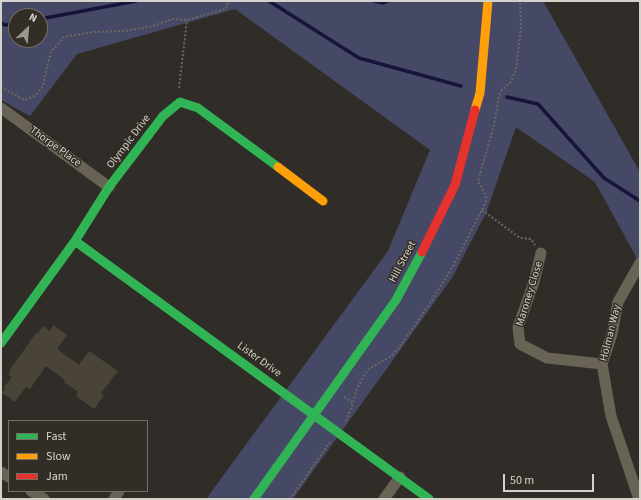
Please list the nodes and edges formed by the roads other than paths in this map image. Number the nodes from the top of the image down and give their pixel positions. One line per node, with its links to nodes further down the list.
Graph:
1 (488, 1): 10 (street, Hill Street)
2 (1, 108): 3 (street, Thorpe Place)
3 (109, 188): 4 (street, Olympic Drive); 5 (street, Olympic Drive)
4 (323, 201)
5 (75, 241): 8 (street, Olympic Drive); 10 (street, Lister Drive)
6 (542, 253): 9 (street, Maroney Close)
7 (640, 263): 9 (street, Holman Way)
8 (1, 343)
9 (602, 364): 17 (street, Holman Way)
10 (314, 416): 11 (street, Lister Drive); 14 (street, Hill Street)
11 (400, 477): 15 (street); 16 (street, Lister Drive)
12 (33, 492): 13 (street)
13 (44, 499)
14 (254, 499)
15 (384, 499)
16 (430, 499)
17 (639, 499)

